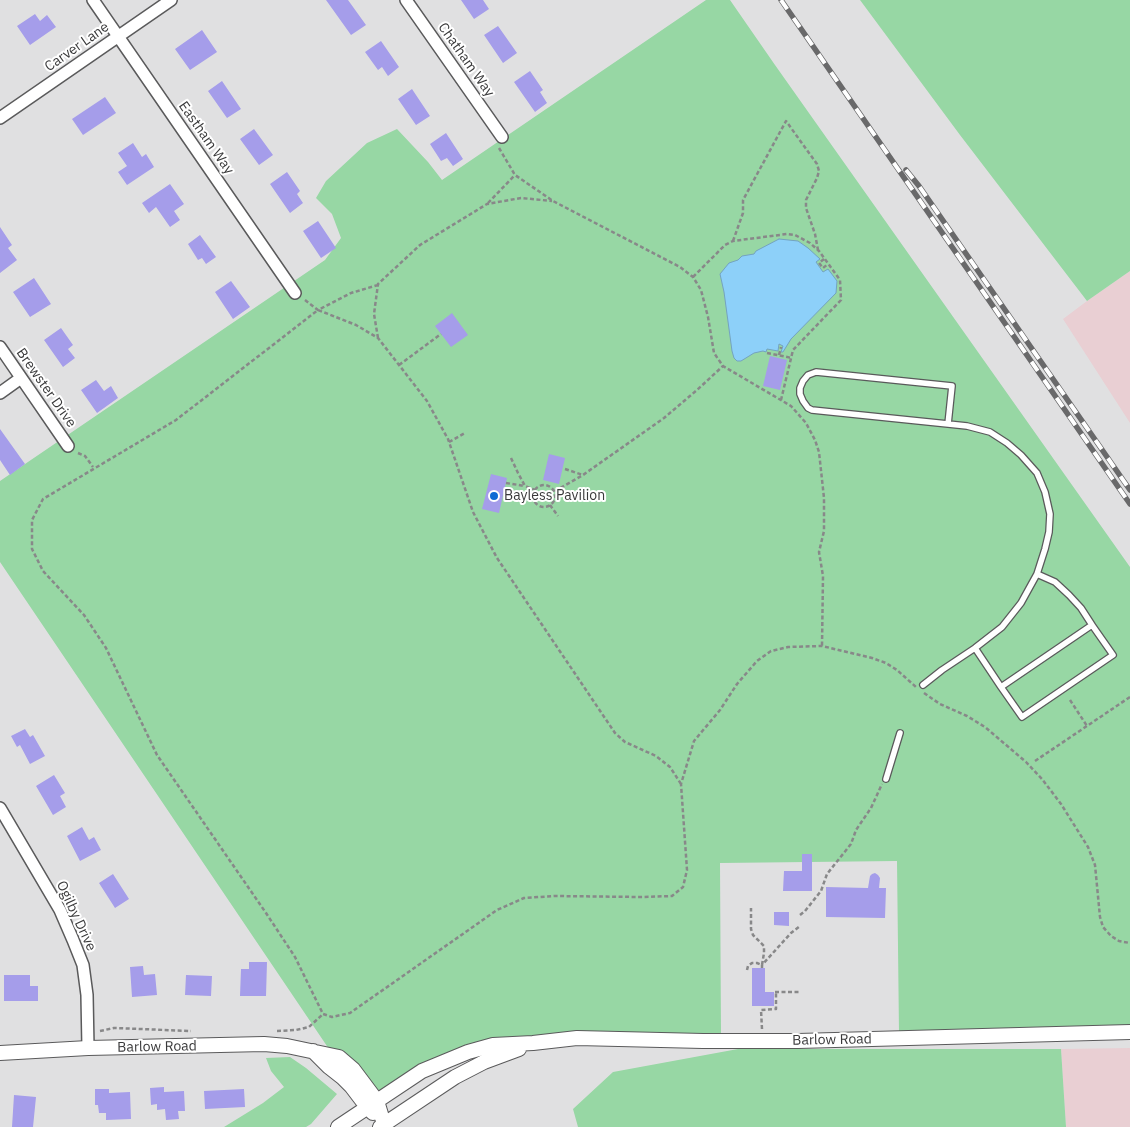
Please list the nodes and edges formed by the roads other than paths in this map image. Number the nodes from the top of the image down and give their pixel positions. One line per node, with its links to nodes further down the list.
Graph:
1 (93, 0): 4 (street, Eastham Way)
2 (171, 0): 4 (street, Carver Lane)
3 (406, 0): 6 (street, Chatham Way)
4 (118, 37): 5 (street, Carver Lane); 7 (street, Eastham Way)
5 (0, 118)
6 (502, 137)
7 (295, 293)
8 (0, 347): 9 (street, Brewster Drive)
9 (21, 378): 10 (street); 12 (street, Brewster Drive)
10 (0, 393)
11 (948, 424): 11 (lane); 13 (lane)
12 (68, 446)
13 (1037, 574): 14 (lane); 15 (lane)
14 (1092, 625): 17 (lane); 17 (lane)
15 (975, 648): 16 (lane); 17 (lane)
16 (923, 685)
17 (1001, 687)
18 (900, 732): 19 (lane)
19 (886, 779)
20 (0, 808): 23 (street, Ogilby Drive)
21 (1130, 1032): 22 (street, Barlow Road)
22 (534, 1043): 25 (street, Barlow Road); 26 (street, Barlow Road)
23 (88, 1048): 24 (street, Barlow Road); 25 (street, Barlow Road)
24 (0, 1052)
25 (372, 1104): 26 (street, Barlow Road); 27 (street)
26 (382, 1125)
27 (338, 1127)

